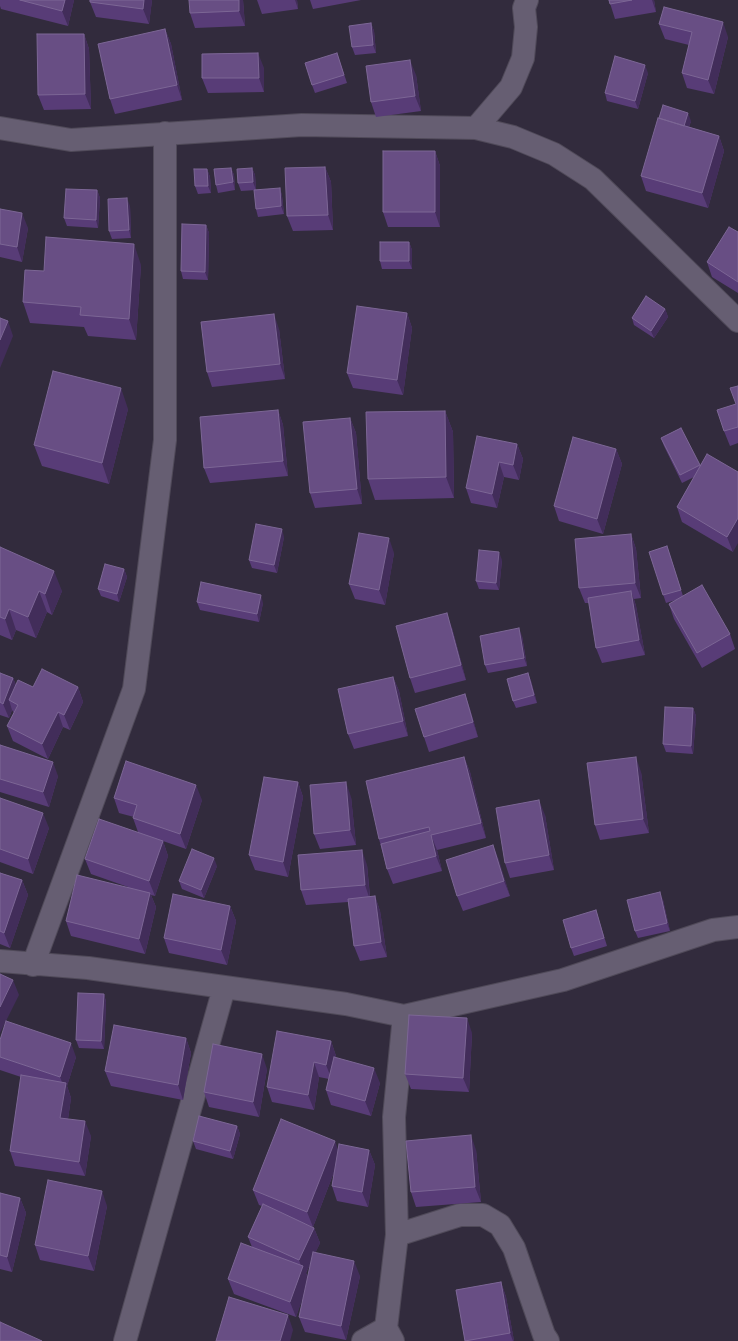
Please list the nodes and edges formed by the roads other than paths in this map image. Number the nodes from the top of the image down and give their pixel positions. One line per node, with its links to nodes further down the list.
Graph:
1 (527, 0): 3 (street)
2 (0, 128): 4 (street)
3 (476, 128): 4 (street); 5 (street)
4 (165, 133): 8 (street)
5 (738, 321)
6 (735, 926): 10 (street)
7 (0, 961): 8 (street)
8 (33, 965): 9 (street)
9 (224, 988): 10 (street); 13 (street)
10 (404, 1016): 11 (street)
11 (397, 1235): 12 (street); 15 (street)
12 (389, 1335): 14 (street)
13 (125, 1341)
14 (363, 1341)
15 (548, 1341)

